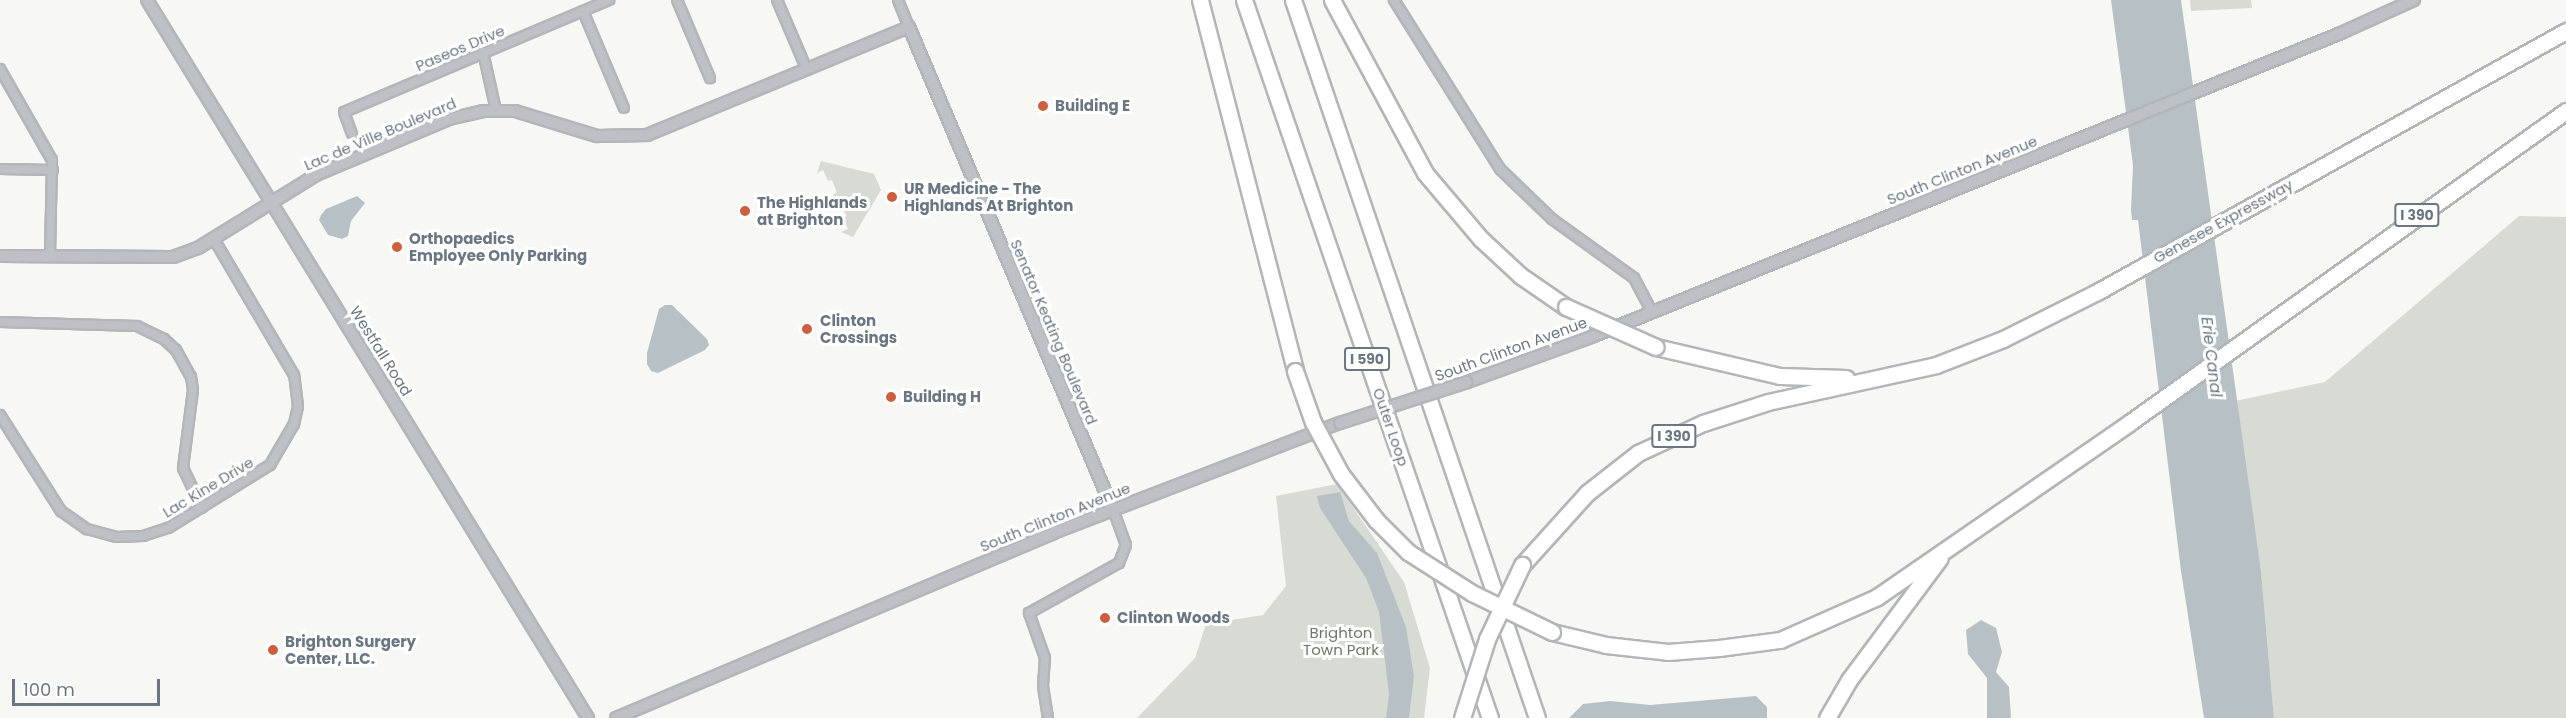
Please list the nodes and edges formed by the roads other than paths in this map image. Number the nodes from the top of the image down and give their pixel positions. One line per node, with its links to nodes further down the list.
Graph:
1 (147, 0): 25 (street, Westfall Road)
2 (609, 0): 12 (street, Paseos Drive)
3 (677, 0): 18 (street)
4 (777, 0): 17 (street)
5 (898, 0): 13 (street, Senator Keating Boulevard)
6 (1200, 0): 35 (highway, bridge)
7 (1244, 0): 40 (highway, Outer Loop / I 590)
8 (1293, 0): 41 (highway, I 590)
9 (1332, 0): 31 (highway, bridge)
10 (1394, 0): 29 (street)
11 (2414, 0): 29 (street, South Clinton Avenue)
12 (583, 11): 15 (street, Paseos Drive); 19 (street)
13 (909, 27): 17 (street, Lac de Ville Boulevard); 34 (street, Senator Keating Boulevard)
14 (2566, 32): 31 (highway, Genesee Expressway / I 390)
15 (483, 52): 20 (street); 22 (street, Paseos Drive)
16 (0, 69): 24 (street)
17 (807, 70): 20 (street, Lac de Ville Boulevard)
18 (710, 78)
19 (624, 108)
20 (496, 110): 25 (street, Lac de Ville Boulevard)
21 (2566, 111): 35 (highway, I 390)
22 (352, 134)
23 (0, 169): 24 (street)
24 (53, 170): 28 (street)
25 (271, 202): 26 (street, Lac de Ville Boulevard); 36 (street, Westfall Road)
26 (214, 239): 28 (street, Lac de Ville Boulevard); 33 (street, Lac Kine Drive)
27 (0, 256): 28 (street, Lac de Ville Boulevard)
28 (50, 256)
29 (1653, 312): 34 (street, South Clinton Avenue, bridge)
30 (0, 322): 33 (street)
31 (1867, 378): 39 (highway, I 390, bridge)
32 (0, 415): 33 (street, Lac Kine Drive)
33 (202, 508)
34 (1113, 510): 37 (street, South Clinton Avenue); 38 (street)
35 (1947, 549): 42 (highway, I 390)
36 (588, 718)
37 (616, 718)
38 (1048, 718)
39 (1461, 718)
40 (1491, 718)
41 (1538, 718)
42 (1827, 718)

